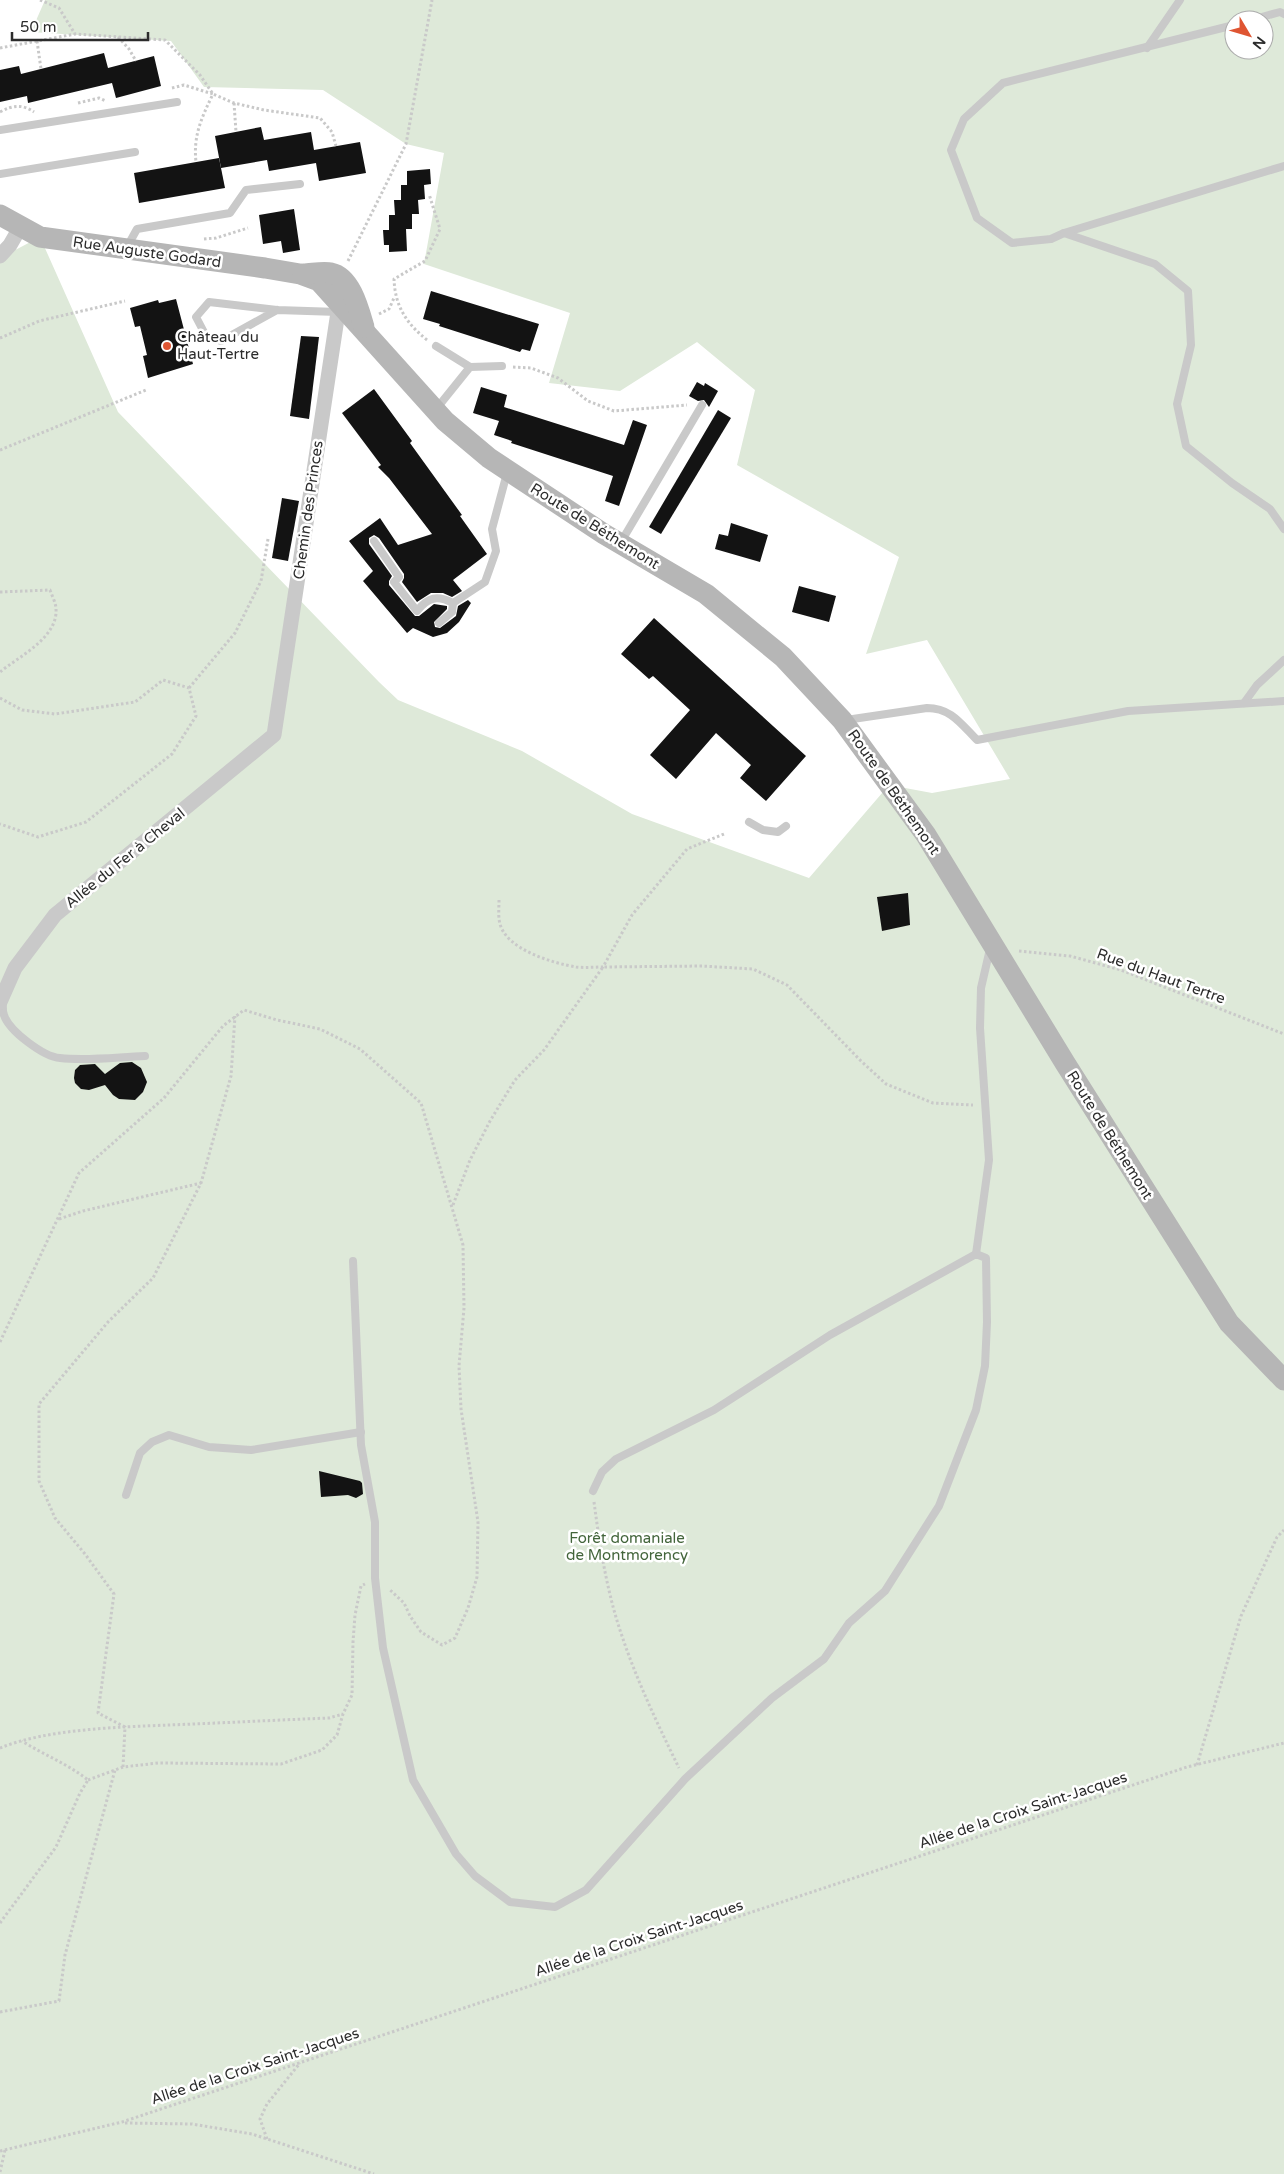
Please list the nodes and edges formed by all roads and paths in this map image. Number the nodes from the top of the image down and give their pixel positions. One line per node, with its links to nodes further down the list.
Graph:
1 (40, 0): 5 (path)
2 (432, 0): 31 (path)
3 (1180, 0): 9 (lane)
4 (1224, 28): 9 (lane)
5 (75, 34): 6 (path); 7 (path)
6 (118, 36): 10 (path); 12 (path)
7 (36, 41): 8 (path); 11 (path)
8 (0, 48)
9 (1147, 48): 27 (lane)
10 (136, 61)
11 (41, 69)
12 (214, 94): 14 (path); 19 (path)
13 (177, 102): 15 (lane)
14 (234, 103): 16 (path); 17 (path)
15 (0, 130)
16 (236, 132)
17 (336, 146)
18 (135, 152): 21 (lane)
19 (196, 162)
20 (1284, 166): 27 (lane)
21 (0, 174)
22 (300, 184): 29 (lane)
23 (429, 194): 36 (path)
24 (0, 214): 25 (street, Rue Auguste Godard)
25 (21, 226): 29 (street, Rue Auguste Godard); 30 (street)
26 (248, 228): 28 (path)
27 (1064, 233): 44 (lane)
28 (203, 239)
29 (126, 250): 33 (street, Rue Auguste Godard)
30 (0, 256)
31 (347, 262)
32 (126, 301): 35 (path)
33 (346, 304): 34 (lane); 41 (street, Route de Béthemont); 58 (street, Chemin des Princes)
34 (277, 310): 34 (lane)
35 (0, 338)
36 (436, 346): 38 (lane)
37 (502, 366): 38 (lane); 40 (path)
38 (470, 367): 41 (lane)
39 (146, 390): 42 (path)
40 (702, 405): 47 (lane)
41 (436, 410): 43 (street, Route de Béthemont)
42 (0, 450)
43 (508, 471): 47 (street, Route de Béthemont); 49 (lane)
44 (1284, 529)
45 (268, 539): 53 (path)
46 (374, 541): 49 (lane)
47 (620, 543): 57 (street, Route de Béthemont)
48 (0, 592): 52 (path)
49 (453, 603): 50 (lane)
50 (439, 623)
51 (1284, 660): 56 (lane)
52 (0, 672)
53 (189, 688): 54 (path); 60 (path)
54 (0, 698)
55 (1284, 701): 56 (lane)
56 (1244, 703): 57 (lane)
57 (842, 720): 64 (street, Route de Béthemont)
58 (274, 735): 66 (street, Allée du Fer à Cheval)
59 (749, 822): 61 (lane)
60 (0, 824)
61 (786, 826)
62 (724, 834): 65 (path)
63 (499, 900): 65 (path)
64 (994, 947): 68 (path, Rue du Haut Tertre); 70 (lane); 77 (street, Route de Béthemont)
65 (603, 967): 70 (path); 72 (path)
66 (1, 998): 69 (lane)
67 (235, 1016): 71 (path); 72 (path); 73 (path)
68 (1284, 1034)
69 (145, 1056)
70 (986, 1106): 74 (lane)
71 (201, 1183): 73 (path); 84 (path)
72 (453, 1206): 82 (path)
73 (59, 1219): 76 (path)
74 (976, 1254): 79 (lane); 91 (lane)
75 (353, 1261): 78 (lane)
76 (0, 1342)
77 (1284, 1380)
78 (361, 1432): 80 (lane); 82 (lane)
79 (593, 1491): 91 (path)
80 (126, 1495)
81 (1284, 1530): 88 (path)
82 (375, 1578): 83 (path); 91 (lane)
83 (343, 1714): 84 (path); 89 (path)
84 (125, 1727): 85 (path); 89 (path)
85 (21, 1741): 87 (path); 92 (path)
86 (1284, 1743): 88 (path, Allée de la Croix Saint-Jacques)
87 (0, 1748)
88 (1197, 1764): 95 (path, Allée de la Croix Saint-Jacques)
89 (122, 1767): 90 (path)
90 (116, 1770): 92 (path); 94 (path)
91 (685, 1779)
92 (88, 1780): 93 (path)
93 (0, 1923)
94 (0, 2012)
95 (300, 2063): 96 (path, Allée de la Croix Saint-Jacques); 97 (path)
96 (122, 2122): 97 (path); 99 (path, Allée de la Croix Saint-Jacques)
97 (267, 2139): 102 (path)
98 (0, 2147): 99 (path)
99 (5, 2150): 100 (path, Allée de la Croix Saint-Jacques); 101 (path)
100 (0, 2151)
101 (0, 2172)
102 (374, 2174)

